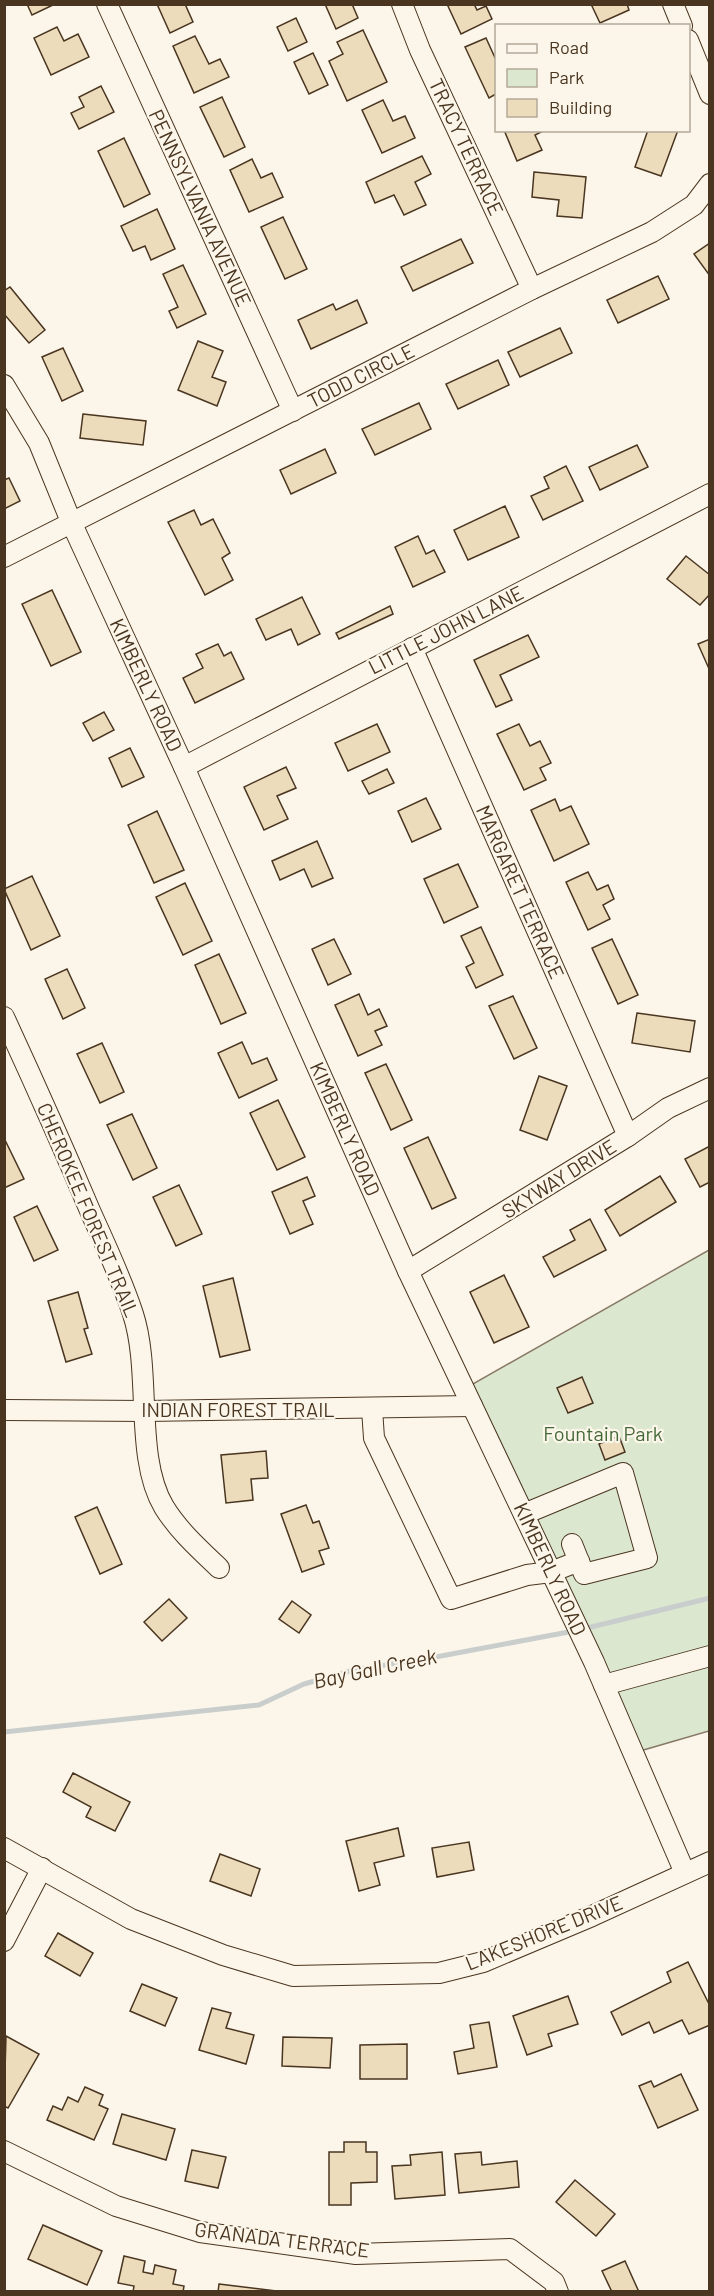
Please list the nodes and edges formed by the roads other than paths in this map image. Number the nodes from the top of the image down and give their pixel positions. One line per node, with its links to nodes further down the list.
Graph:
1 (107, 4): 10 (street, PENNSYLVANIA AVENUE)
2 (402, 4): 8 (street, TRACY TERRACE)
3 (673, 4): 4 (street)
4 (681, 24)
5 (690, 45): 6 (street)
6 (710, 94)
7 (710, 184): 8 (street, TODD CIRCLE)
8 (532, 290): 10 (street, TODD CIRCLE)
9 (4, 386): 12 (street, KIMBERLY ROAD)
10 (292, 411): 12 (street, TODD CIRCLE)
11 (710, 494): 14 (street, LITTLE JOHN LANE)
12 (72, 524): 13 (street, TODD CIRCLE); 15 (street, KIMBERLY ROAD)
13 (4, 557)
14 (412, 648): 15 (street, LITTLE JOHN LANE); 18 (street, MARGARET TERRACE)
15 (184, 767): 19 (street, KIMBERLY ROAD)
16 (4, 1017): 23 (street, CHEROKEE FOREST TRAIL)
17 (710, 1088): 18 (street, SKYWAY DRIVE)
18 (628, 1136): 19 (street, SKYWAY DRIVE)
19 (408, 1271): 20 (street, KIMBERLY ROAD)
20 (472, 1406): 21 (street, INDIAN FOREST TRAIL); 24 (street, KIMBERLY ROAD)
21 (372, 1409): 23 (street, INDIAN FOREST TRAIL); 26 (street)
22 (4, 1410): 23 (street, INDIAN FOREST TRAIL)
23 (146, 1411): 25 (street, CHEROKEE FOREST TRAIL)
24 (524, 1514): 26 (street, KIMBERLY ROAD); 26 (street)
25 (219, 1568)
26 (551, 1572): 28 (street, KIMBERLY ROAD)
27 (710, 1656): 28 (street)
28 (604, 1685): 32 (street, KIMBERLY ROAD)
29 (4, 1848): 31 (street, LAKESHORE DRIVE)
30 (710, 1862): 32 (street, LAKESHORE DRIVE)
31 (42, 1868): 32 (street, LAKESHORE DRIVE); 33 (street)
32 (685, 1873)
33 (4, 1941)
34 (4, 2151): 35 (street, GRANADA TERRACE)
35 (558, 2292)

